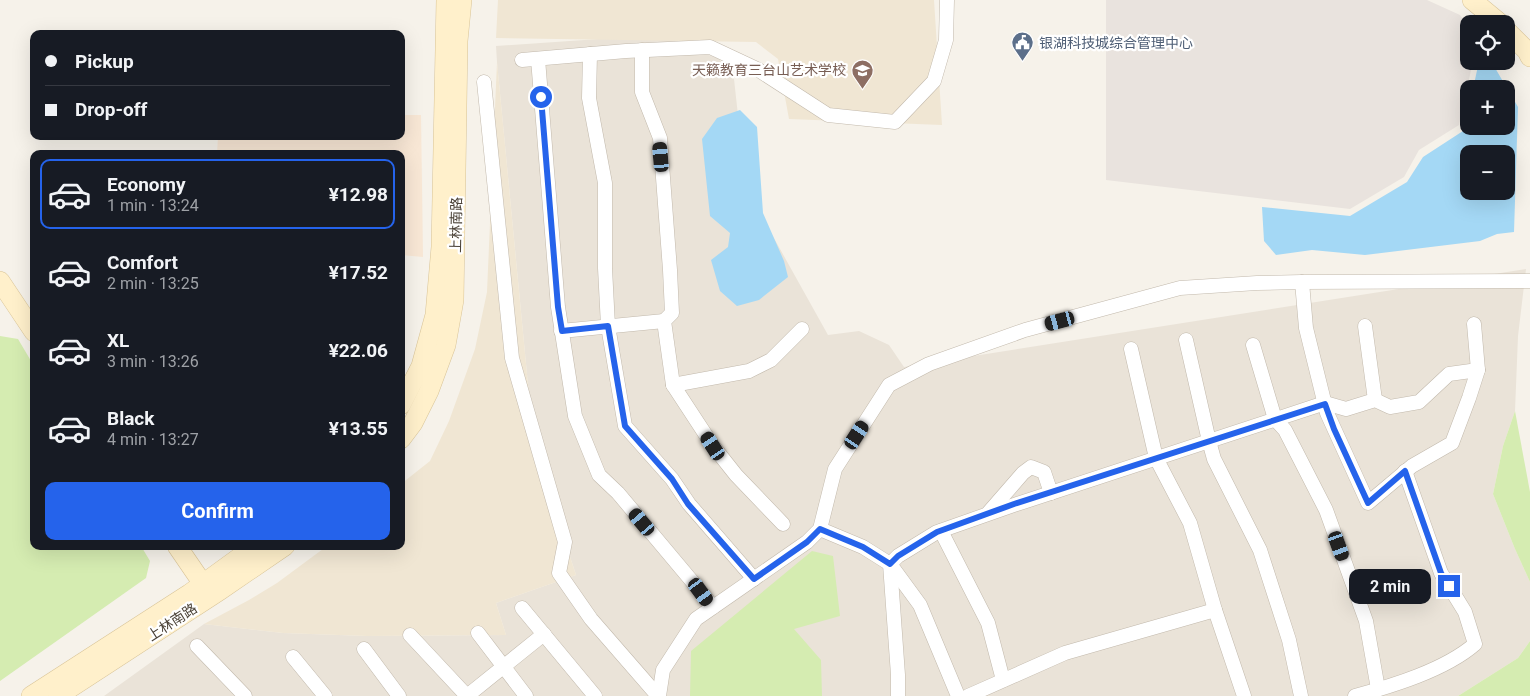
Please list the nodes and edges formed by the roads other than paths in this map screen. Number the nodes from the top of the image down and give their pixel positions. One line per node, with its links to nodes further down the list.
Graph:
1 (446, 0): 29 (street, 上林南路)
2 (462, 0): 33 (street, 上林南路)
3 (947, 0): 7 (street)
4 (1472, 0): 5 (street)
5 (1490, 15)
6 (1515, 39): 8 (street)
7 (642, 50): 9 (street); 17 (street)
8 (1529, 52)
9 (590, 54): 10 (street); 19 (street)
10 (538, 59): 11 (street); 23 (street)
11 (522, 60)
12 (484, 82): 68 (street)
13 (0, 281): 16 (street)
14 (1530, 281): 15 (street)
15 (1302, 282): 31 (street); 40 (street)
16 (6, 304): 21 (street)
17 (664, 321): 19 (street); 28 (street)
18 (1474, 324): 27 (street)
19 (608, 326): 23 (street); 46 (street)
20 (1365, 326): 30 (street)
21 (30, 328)
22 (802, 329): 28 (street)
23 (562, 331): 48 (street)
24 (1186, 340): 34 (street)
25 (1253, 345): 32 (street)
26 (1131, 348): 35 (street)
27 (1478, 370): 30 (street); 36 (street)
28 (673, 385): 39 (street)
29 (405, 397)
30 (1375, 400): 31 (street)
31 (1325, 404): 32 (street); 36 (street)
32 (1275, 420): 34 (street); 59 (street)
33 (405, 433)
34 (1209, 441): 35 (street); 73 (street)
35 (1156, 458): 37 (street); 50 (street)
36 (1405, 471): 59 (street)
37 (1050, 492): 38 (street); 38 (street)
38 (987, 514): 41 (street)
39 (783, 524)
40 (820, 529): 45 (street); 46 (street)
41 (941, 531): 45 (street); 58 (street)
42 (180, 550): 47 (street)
43 (250, 550): 47 (street, 上林南路)
44 (279, 550): 61 (street, 上林南路)
45 (890, 564): 69 (street); 70 (street)
46 (754, 579): 48 (street)
47 (203, 584): 60 (street, 上林南路)
48 (713, 607): 68 (street)
49 (522, 608): 52 (street)
50 (1215, 610): 58 (street); 72 (street)
51 (478, 633): 57 (street)
52 (544, 634): 57 (street); 67 (street)
53 (410, 635): 65 (street)
54 (197, 646): 62 (street)
55 (364, 650): 64 (street)
56 (293, 657): 63 (street)
57 (504, 666): 65 (street); 66 (street)
58 (1003, 680): 71 (street)
59 (1378, 690): 74 (street)
60 (31, 696)
61 (58, 696)
62 (245, 696)
63 (324, 696)
64 (399, 696)
65 (467, 696)
66 (526, 696)
67 (595, 696)
68 (659, 696)
69 (898, 696)
70 (958, 696)
71 (968, 696)
72 (1244, 696)
73 (1301, 696)
74 (1355, 696)

